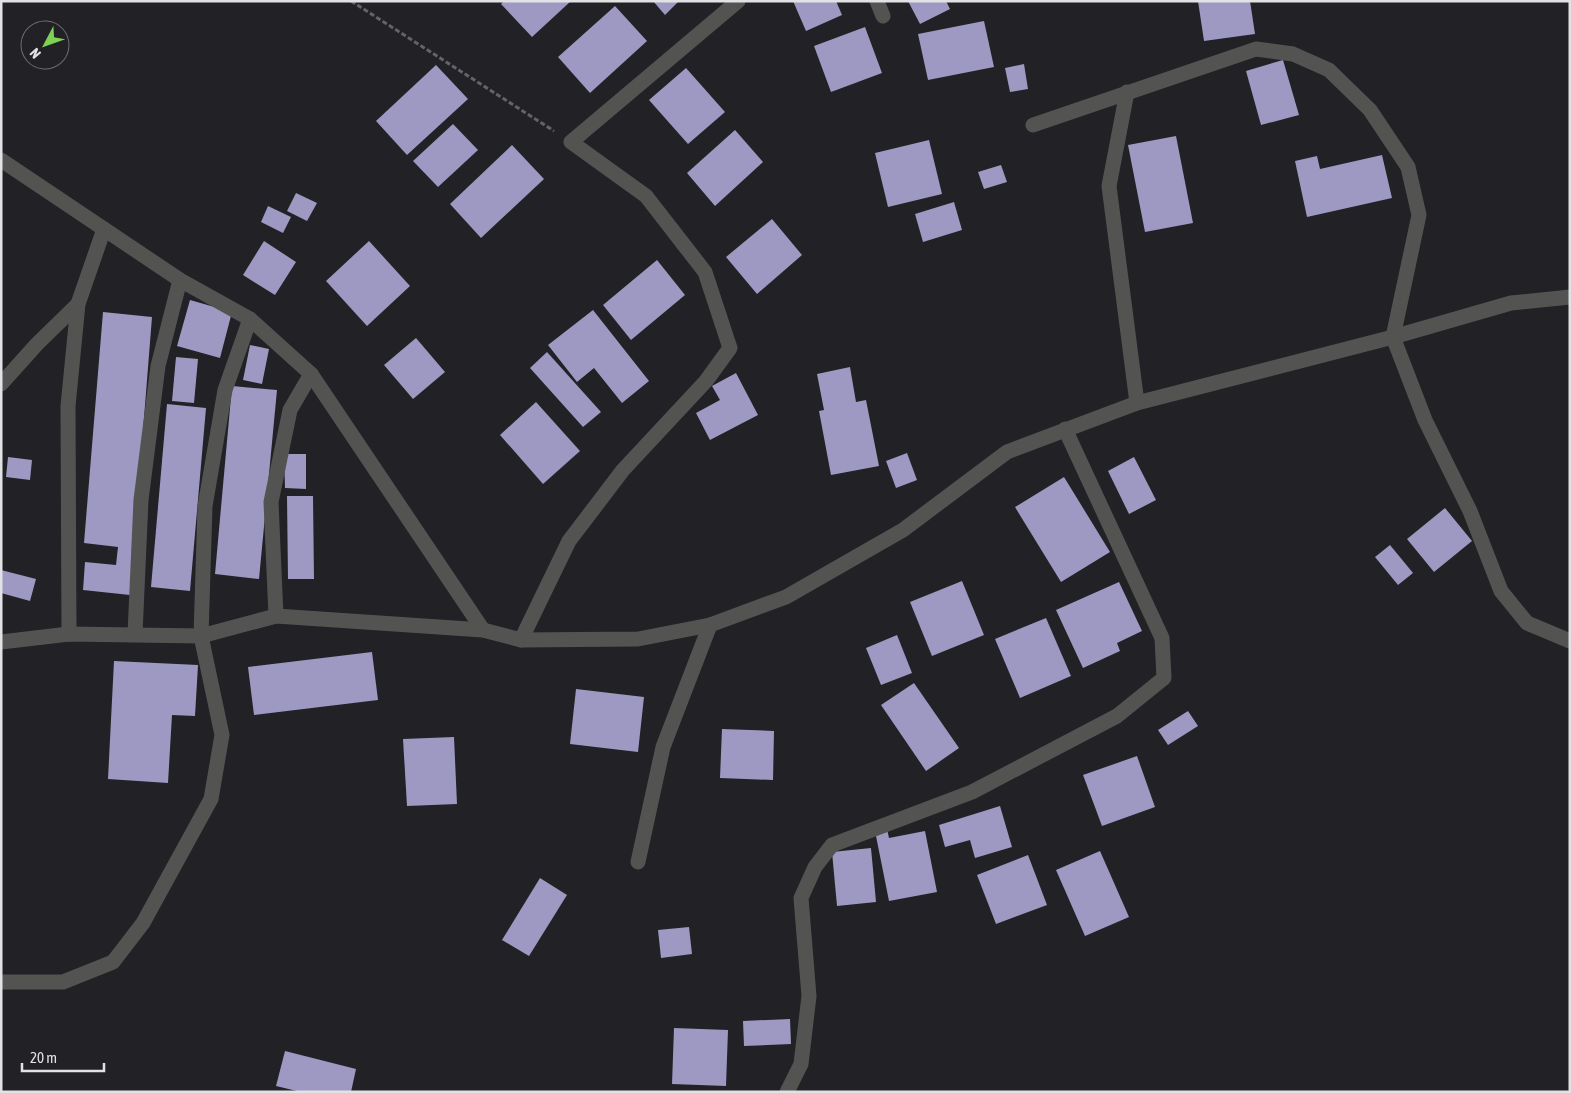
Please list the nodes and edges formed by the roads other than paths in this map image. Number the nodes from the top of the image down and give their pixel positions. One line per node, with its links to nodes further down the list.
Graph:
1 (738, 1): 23 (street)
2 (877, 1): 3 (street)
3 (883, 16)
4 (1127, 92): 5 (street); 12 (street); 15 (street)
5 (1033, 125)
6 (1, 160): 7 (street)
7 (104, 229): 8 (street); 10 (street)
8 (180, 280): 11 (street); 21 (street)
9 (1570, 297): 12 (street)
10 (78, 304): 14 (street); 20 (street)
11 (250, 318): 13 (street); 22 (street)
12 (1393, 337): 15 (street); 24 (street)
13 (311, 374): 17 (street); 19 (street)
14 (1, 384)
15 (1137, 403): 16 (street)
16 (1066, 430): 18 (street); 28 (street)
17 (276, 616): 19 (street); 22 (street)
18 (710, 625): 23 (street); 26 (street)
19 (484, 630): 23 (street)
20 (69, 634): 21 (street); 25 (street)
21 (135, 634): 22 (street)
22 (201, 636): 27 (street)
23 (521, 640)
24 (1570, 641)
25 (1, 642)
26 (638, 862)
27 (1, 982)
28 (787, 1092)

